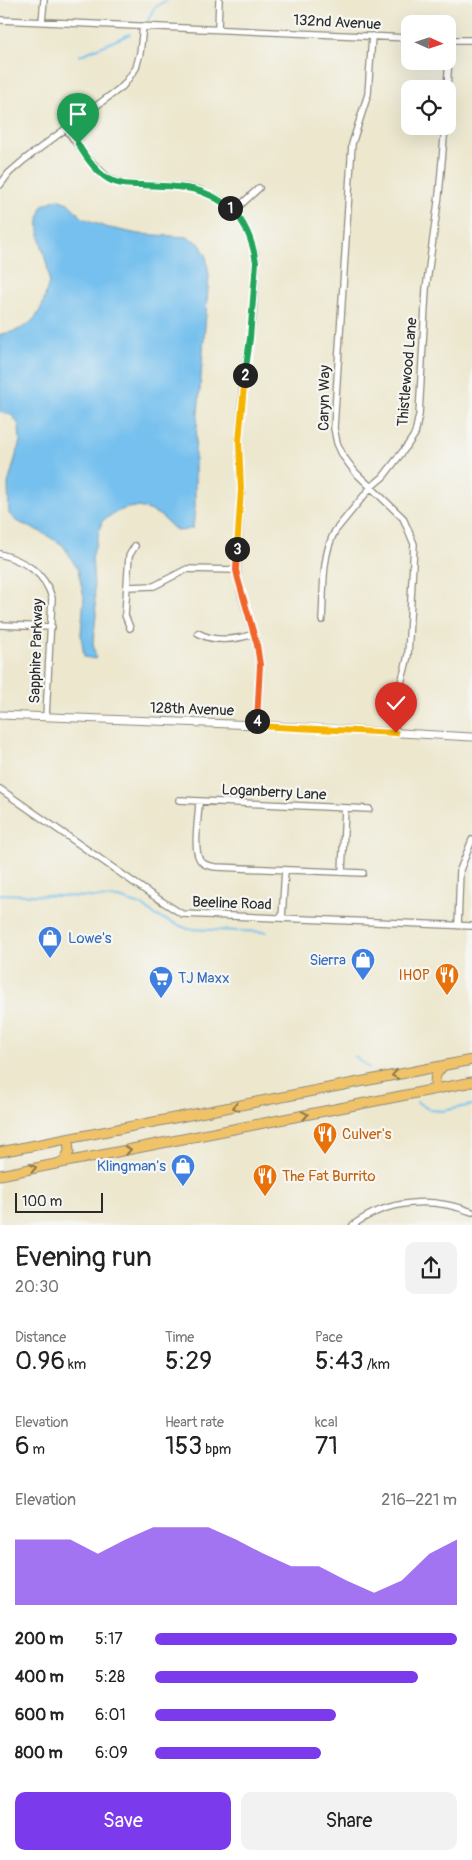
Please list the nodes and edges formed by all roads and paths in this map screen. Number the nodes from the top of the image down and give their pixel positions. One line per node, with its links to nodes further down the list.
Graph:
1 (44, 0): 4 (street)
2 (219, 0): 6 (street)
3 (0, 20): 4 (street, 132nd Avenue)
4 (42, 22): 5 (street, 132nd Avenue)
5 (143, 26): 6 (street, 132nd Avenue); 11 (street)
6 (218, 28): 7 (street, 132nd Avenue)
7 (372, 36): 8 (street, 132nd Avenue); 16 (street, Caryn Way)
8 (401, 38)
9 (456, 40): 10 (street)
10 (472, 40)
11 (67, 130): 13 (street); 15 (street)
12 (444, 135): 16 (street, Thistlewood Lane)
13 (0, 185)
14 (259, 188): 15 (street)
15 (234, 211): 19 (street)
16 (371, 487): 21 (street, Thistlewood Lane); 30 (street, Caryn Way)
17 (135, 546): 20 (street)
18 (0, 554): 23 (street, Sapphire Parkway)
19 (236, 570): 20 (street); 26 (street)
20 (127, 587): 24 (street)
21 (322, 620)
22 (0, 624): 23 (street)
23 (52, 627): 28 (street, Sapphire Parkway)
24 (130, 628)
25 (198, 633): 26 (street)
26 (254, 634): 29 (street)
27 (0, 715): 28 (street, 128th Avenue)
28 (46, 716): 29 (street, 128th Avenue)
29 (257, 726): 30 (street, 128th Avenue)
30 (396, 733): 31 (street, 128th Avenue)
31 (472, 737)
32 (0, 789): 41 (street, Beeline Road)
33 (179, 800): 34 (street, Loganberry Lane)
34 (200, 801): 35 (street, Loganberry Lane); 38 (street)
35 (345, 808): 36 (street, Loganberry Lane); 39 (street)
36 (369, 809)
37 (472, 840): 42 (street)
38 (285, 870): 39 (street); 41 (street)
39 (342, 872): 40 (street)
40 (363, 874)
41 (282, 918): 42 (street, Beeline Road)
42 (458, 926): 43 (street, Beeline Road)
43 (472, 926)
44 (472, 1060): 45 (highway)
45 (443, 1066): 47 (highway); 48 (highway, one-way to 48)
46 (472, 1082): 47 (highway)
47 (436, 1090): 50 (highway, one-way to 47)
48 (68, 1140): 49 (highway); 50 (highway)
49 (0, 1152)
50 (63, 1162): 51 (highway, one-way to 50)
51 (0, 1175)
52 (472, 1212): 53 (street)
53 (353, 1225)

